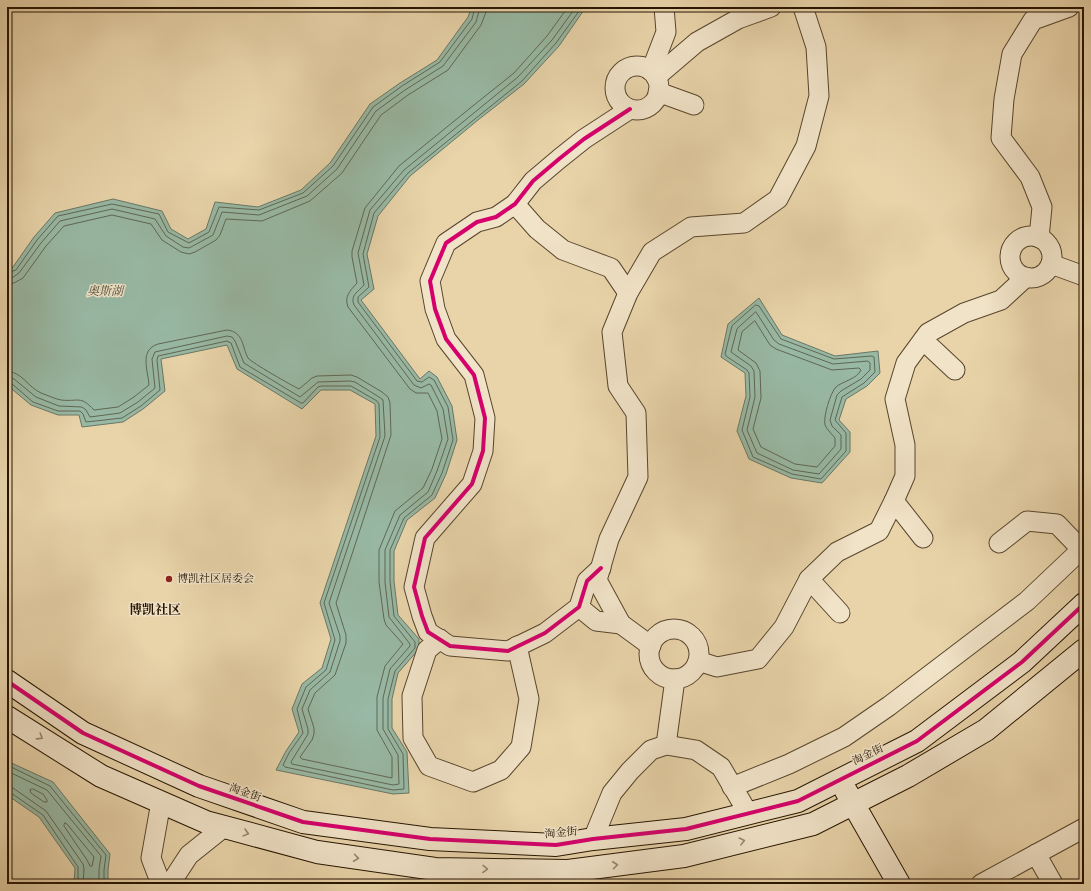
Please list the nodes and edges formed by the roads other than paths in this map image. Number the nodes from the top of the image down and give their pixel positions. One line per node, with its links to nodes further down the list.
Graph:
1 (664, 7): 5 (street)
2 (771, 7): 5 (street)
3 (803, 7): 13 (street)
4 (1069, 7): 9 (street)
5 (655, 80): 6 (street); 7 (street); 7 (street)
6 (694, 105)
7 (630, 109): 8 (street)
8 (515, 204): 13 (street); 26 (street)
9 (1039, 238): 10 (street); 12 (street)
10 (1051, 264): 11 (street); 12 (street)
11 (1084, 276)
12 (1026, 278): 14 (street)
13 (628, 293): 20 (street)
14 (923, 340): 15 (street); 16 (street)
15 (954, 370)
16 (894, 502): 17 (street); 21 (street)
17 (923, 538)
18 (999, 543): 19 (street)
19 (1083, 549): 37 (street)
20 (601, 568): 23 (street); 25 (street)
21 (809, 579): 24 (street); 30 (street)
22 (1084, 604): 35 (street, 淘金街)
23 (579, 607): 25 (street); 27 (street)
24 (840, 613)
25 (621, 624): 28 (street)
26 (440, 639): 27 (street); 27 (street)
27 (517, 646)
28 (651, 646): 30 (street); 31 (street)
29 (1084, 650): 39 (street)
30 (698, 661): 31 (street)
31 (674, 679): 34 (street)
32 (7, 681): 36 (street, 淘金街)
33 (7, 716): 38 (street, one-way to 38)
34 (666, 745): 37 (street); 44 (street)
35 (840, 780): 39 (street); 41 (street, 淘金街)
36 (199, 786): 40 (street); 44 (street, 淘金街)
37 (732, 787): 41 (street)
38 (161, 802): 40 (street); 46 (street)
39 (852, 804): 42 (street, one-way to 39); 48 (street)
40 (187, 813): 42 (street)
41 (748, 813): 44 (street, 淘金街)
42 (224, 826): 47 (street)
43 (1084, 828): 45 (street)
44 (593, 839)
45 (1036, 854): 49 (street); 50 (street)
46 (161, 884)
47 (170, 884)
48 (899, 884)
49 (981, 884)
50 (1053, 884)

